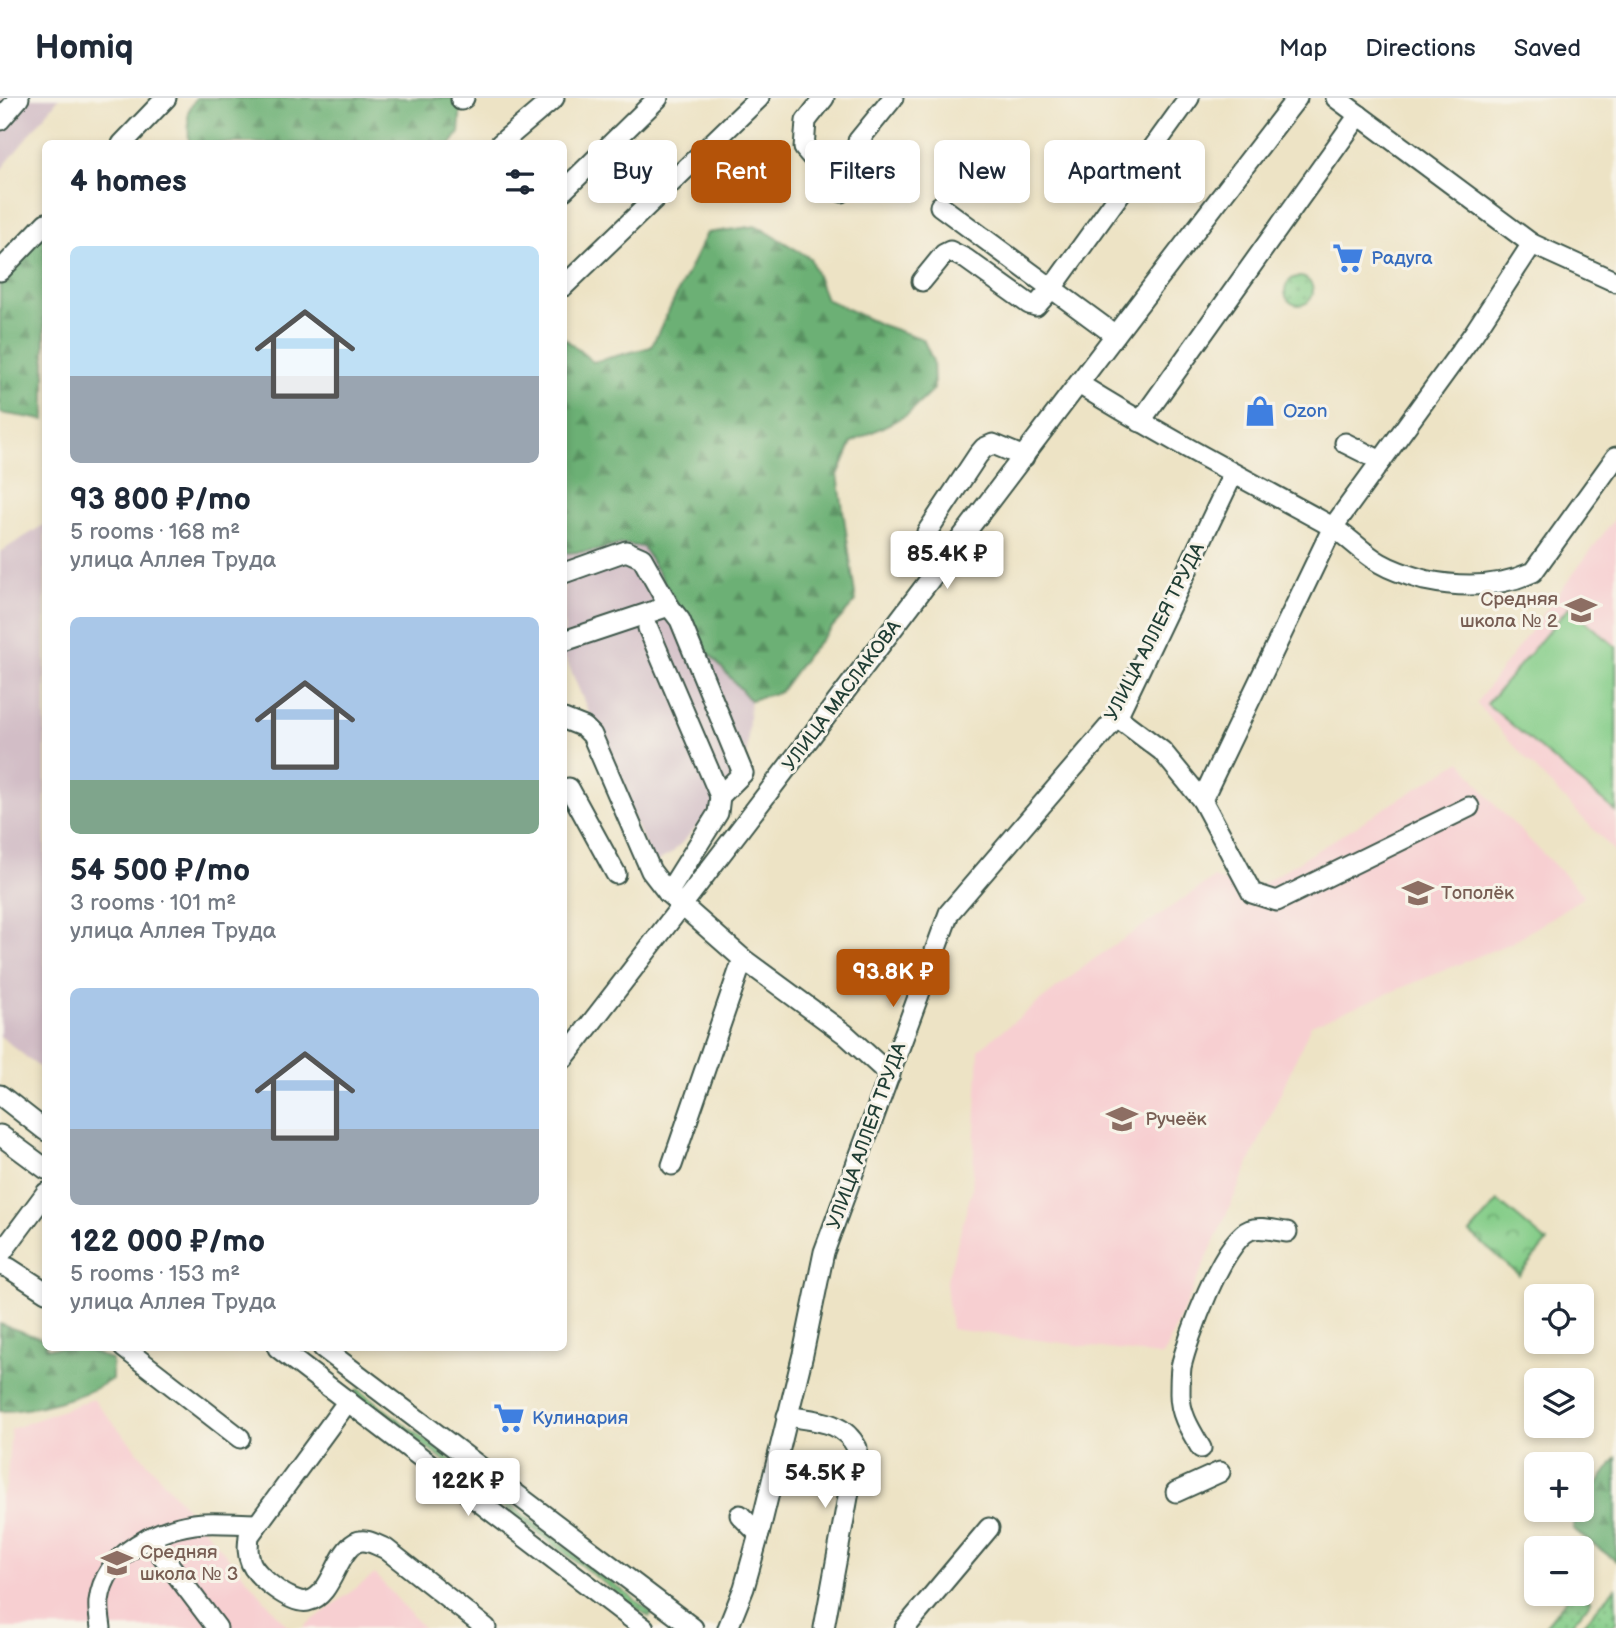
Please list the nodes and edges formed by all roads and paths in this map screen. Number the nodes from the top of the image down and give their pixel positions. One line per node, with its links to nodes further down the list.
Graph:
1 (19, 98): 12 (street)
2 (166, 98): 13 (street)
3 (554, 98): 14 (street)
4 (658, 98): 17 (street)
5 (759, 98): 24 (street)
6 (824, 98): 16 (street)
7 (893, 98): 15 (street)
8 (1189, 98): 25 (street)
9 (1297, 98): 26 (street, УЛИЦА МАСЛАКОВА)
10 (1336, 98): 11 (street)
11 (1359, 115): 20 (street); 28 (street)
12 (0, 120)
13 (126, 140)
14 (505, 140)
15 (859, 140)
16 (805, 149)
17 (567, 187)
18 (940, 206): 25 (street)
19 (42, 227): 21 (street)
20 (1532, 244): 23 (street); 32 (street)
21 (0, 271)
22 (922, 281): 25 (street)
23 (1616, 282)
24 (567, 283)
25 (1052, 288): 26 (street)
26 (1115, 335): 27 (street, УЛИЦА МАСЛАКОВА)
27 (1079, 384): 28 (street); 30 (street, УЛИЦА МАСЛАКОВА)
28 (1140, 422): 33 (street)
29 (1345, 443): 32 (street)
30 (1024, 457): 35 (street, УЛИЦА МАСЛАКОВА); 35 (street)
31 (1616, 457): 34 (street)
32 (1381, 461): 34 (street)
33 (1233, 474): 34 (street); 40 (street, УЛИЦА АЛЛЕЯ ТРУДА)
34 (1332, 527): 44 (street)
35 (940, 566): 47 (street, УЛИЦА МАСЛАКОВА)
36 (567, 572): 37 (street)
37 (669, 606): 39 (street); 43 (street)
38 (648, 628): 43 (street)
39 (567, 640)
40 (1117, 717): 44 (street); 50 (street, УЛИЦА АЛЛЕЯ ТРУДА)
41 (567, 720): 47 (street)
42 (569, 788): 46 (street)
43 (720, 796): 47 (street)
44 (1202, 800): 45 (street)
45 (1469, 807)
46 (616, 874)
47 (675, 898): 48 (street); 49 (street, УЛИЦА МАСЛАКОВА)
48 (743, 958): 50 (street); 54 (street)
49 (567, 1054)
50 (890, 1075): 67 (street, УЛИЦА АЛЛЕЯ ТРУДА)
51 (0, 1095): 52 (street)
52 (42, 1128)
53 (0, 1135): 55 (street)
54 (672, 1165)
55 (42, 1167)
56 (42, 1198): 58 (street)
57 (1287, 1232): 69 (street)
58 (0, 1255)
59 (0, 1265): 60 (street)
60 (42, 1289)
61 (128, 1351): 68 (street)
62 (282, 1351): 65 (street)
63 (331, 1351): 65 (street)
64 (333, 1351): 81 (street)
65 (316, 1377): 66 (street)
66 (348, 1401): 73 (street); 80 (street)
67 (787, 1416): 75 (street, УЛИЦА АЛЛЕЯ ТРУДА); 83 (street)
68 (240, 1438)
69 (1201, 1448)
70 (1220, 1472): 71 (street)
71 (1176, 1492)
72 (740, 1515): 75 (street)
73 (257, 1524): 76 (street); 79 (street)
74 (989, 1528): 84 (street)
75 (759, 1534): 82 (street, УЛИЦА АЛЛЕЯ ТРУДА)
76 (149, 1538): 77 (street); 78 (street)
77 (102, 1628)
78 (217, 1628)
79 (486, 1628)
80 (644, 1628)
81 (693, 1628)
82 (728, 1628)
83 (824, 1628)
84 (905, 1628)

